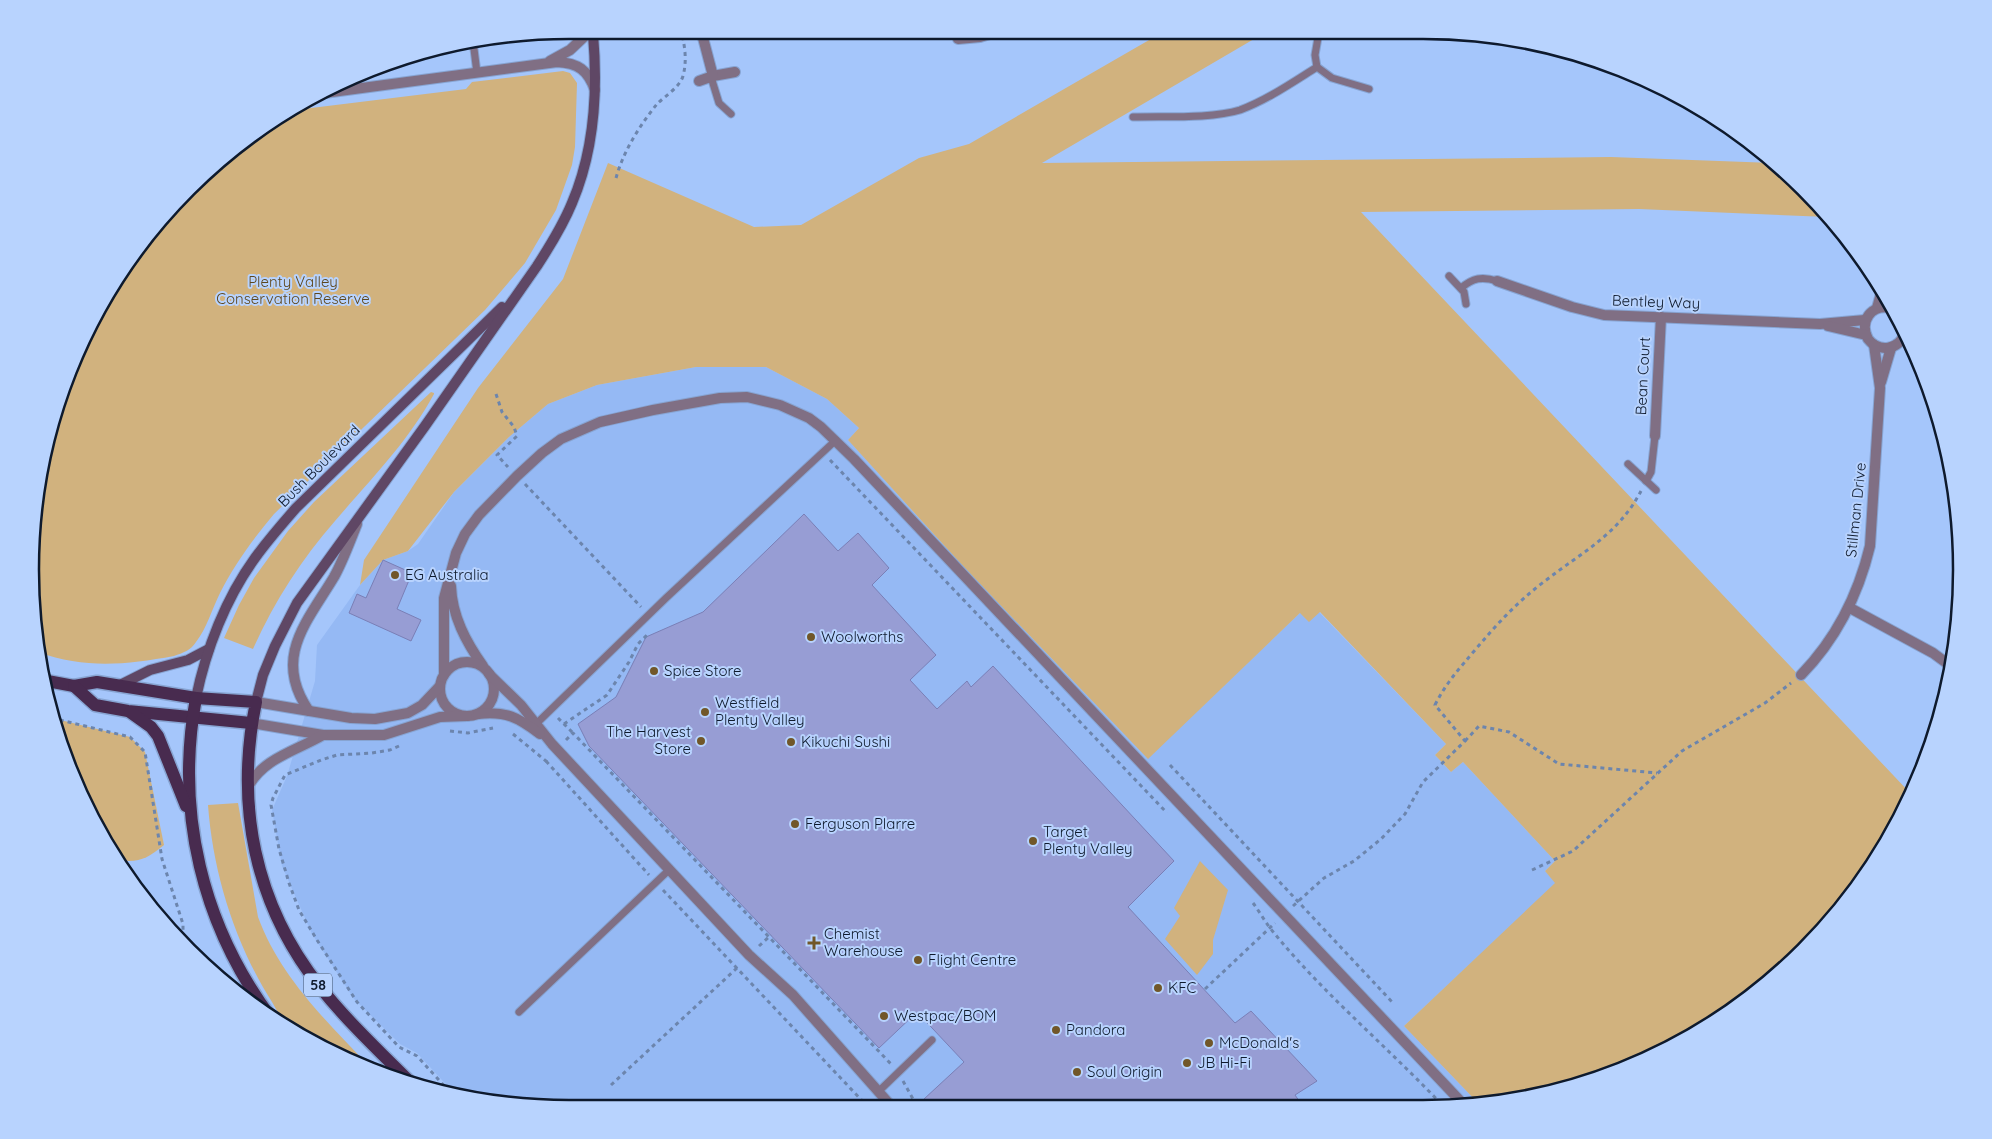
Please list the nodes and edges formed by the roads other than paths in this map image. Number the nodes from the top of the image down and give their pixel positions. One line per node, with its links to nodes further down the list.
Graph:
1 (580, 39): 6 (street)
2 (593, 39): 14 (main road, Bush Boulevard)
3 (703, 39): 10 (street)
4 (1317, 39): 7 (lane)
5 (474, 48): 9 (lane)
6 (544, 63): 9 (street); 14 (street)
7 (1317, 67): 12 (lane); 16 (lane)
8 (735, 72): 10 (street)
9 (477, 73): 13 (street)
10 (712, 77): 11 (street); 15 (lane)
11 (699, 81)
12 (1369, 89)
13 (339, 91)
14 (596, 91): 20 (main road, Bush Boulevard)
15 (731, 114)
16 (1133, 117)
17 (1449, 276): 19 (lane)
18 (1497, 280): 19 (lane); 25 (street, Bentley Way)
19 (1461, 288): 22 (lane)
20 (517, 292): 38 (main road, Bush Boulevard); 41 (main road, Bush Boulevard)
21 (1879, 300): 23 (street)
22 (1466, 304)
23 (1877, 308): 24 (street); 26 (street)
24 (1884, 308)
25 (1660, 316): 27 (street, Bentley Way); 33 (street, Bean Court)
26 (1865, 320): 27 (street, Bentley Way); 28 (street)
27 (1820, 324): 28 (street, Bentley Way)
28 (1866, 335): 30 (street)
29 (1901, 340): 31 (street)
30 (1874, 345): 31 (street); 32 (street, Stillman Drive)
31 (1891, 348): 32 (street, Stillman Drive)
32 (1880, 388): 40 (street, Stillman Drive)
33 (1655, 436): 36 (lane)
34 (836, 440): 39 (street); 56 (lane); 67 (street)
35 (1628, 464): 36 (lane)
36 (1646, 482): 37 (lane)
37 (1656, 490)
38 (362, 513): 50 (main road, Bush Boulevard); 52 (street)
39 (452, 565): 43 (street); 45 (street)
40 (1850, 608): 42 (street); 44 (street, Stillman Drive)
41 (210, 649): 47 (main road); 49 (main road, Bush Boulevard)
42 (1945, 661)
43 (488, 672): 45 (street); 53 (street); 56 (street)
44 (1801, 675)
45 (442, 680): 52 (street); 53 (street)
46 (51, 682): 48 (main road)
47 (120, 684): 48 (main road); 49 (main road)
48 (74, 686): 51 (main road)
49 (196, 698): 50 (main road); 54 (main road)
50 (256, 702): 52 (street); 55 (main road, 58)
51 (128, 711): 54 (main road); 60 (main road)
52 (309, 711)
53 (473, 715): 57 (street); 58 (street)
54 (192, 718): 55 (main road); 60 (main road)
55 (251, 724): 57 (street); 59 (main road, 58)
56 (536, 724): 58 (street)
57 (323, 735): 59 (street)
58 (554, 747): 61 (street)
59 (247, 790): 65 (main road, 58)
60 (190, 818): 62 (main road)
61 (670, 870): 63 (lane); 66 (street)
62 (256, 998)
63 (519, 1012)
64 (932, 1040): 66 (lane)
65 (400, 1072)
66 (879, 1091): 68 (street)
67 (1458, 1099)
68 (886, 1100)

